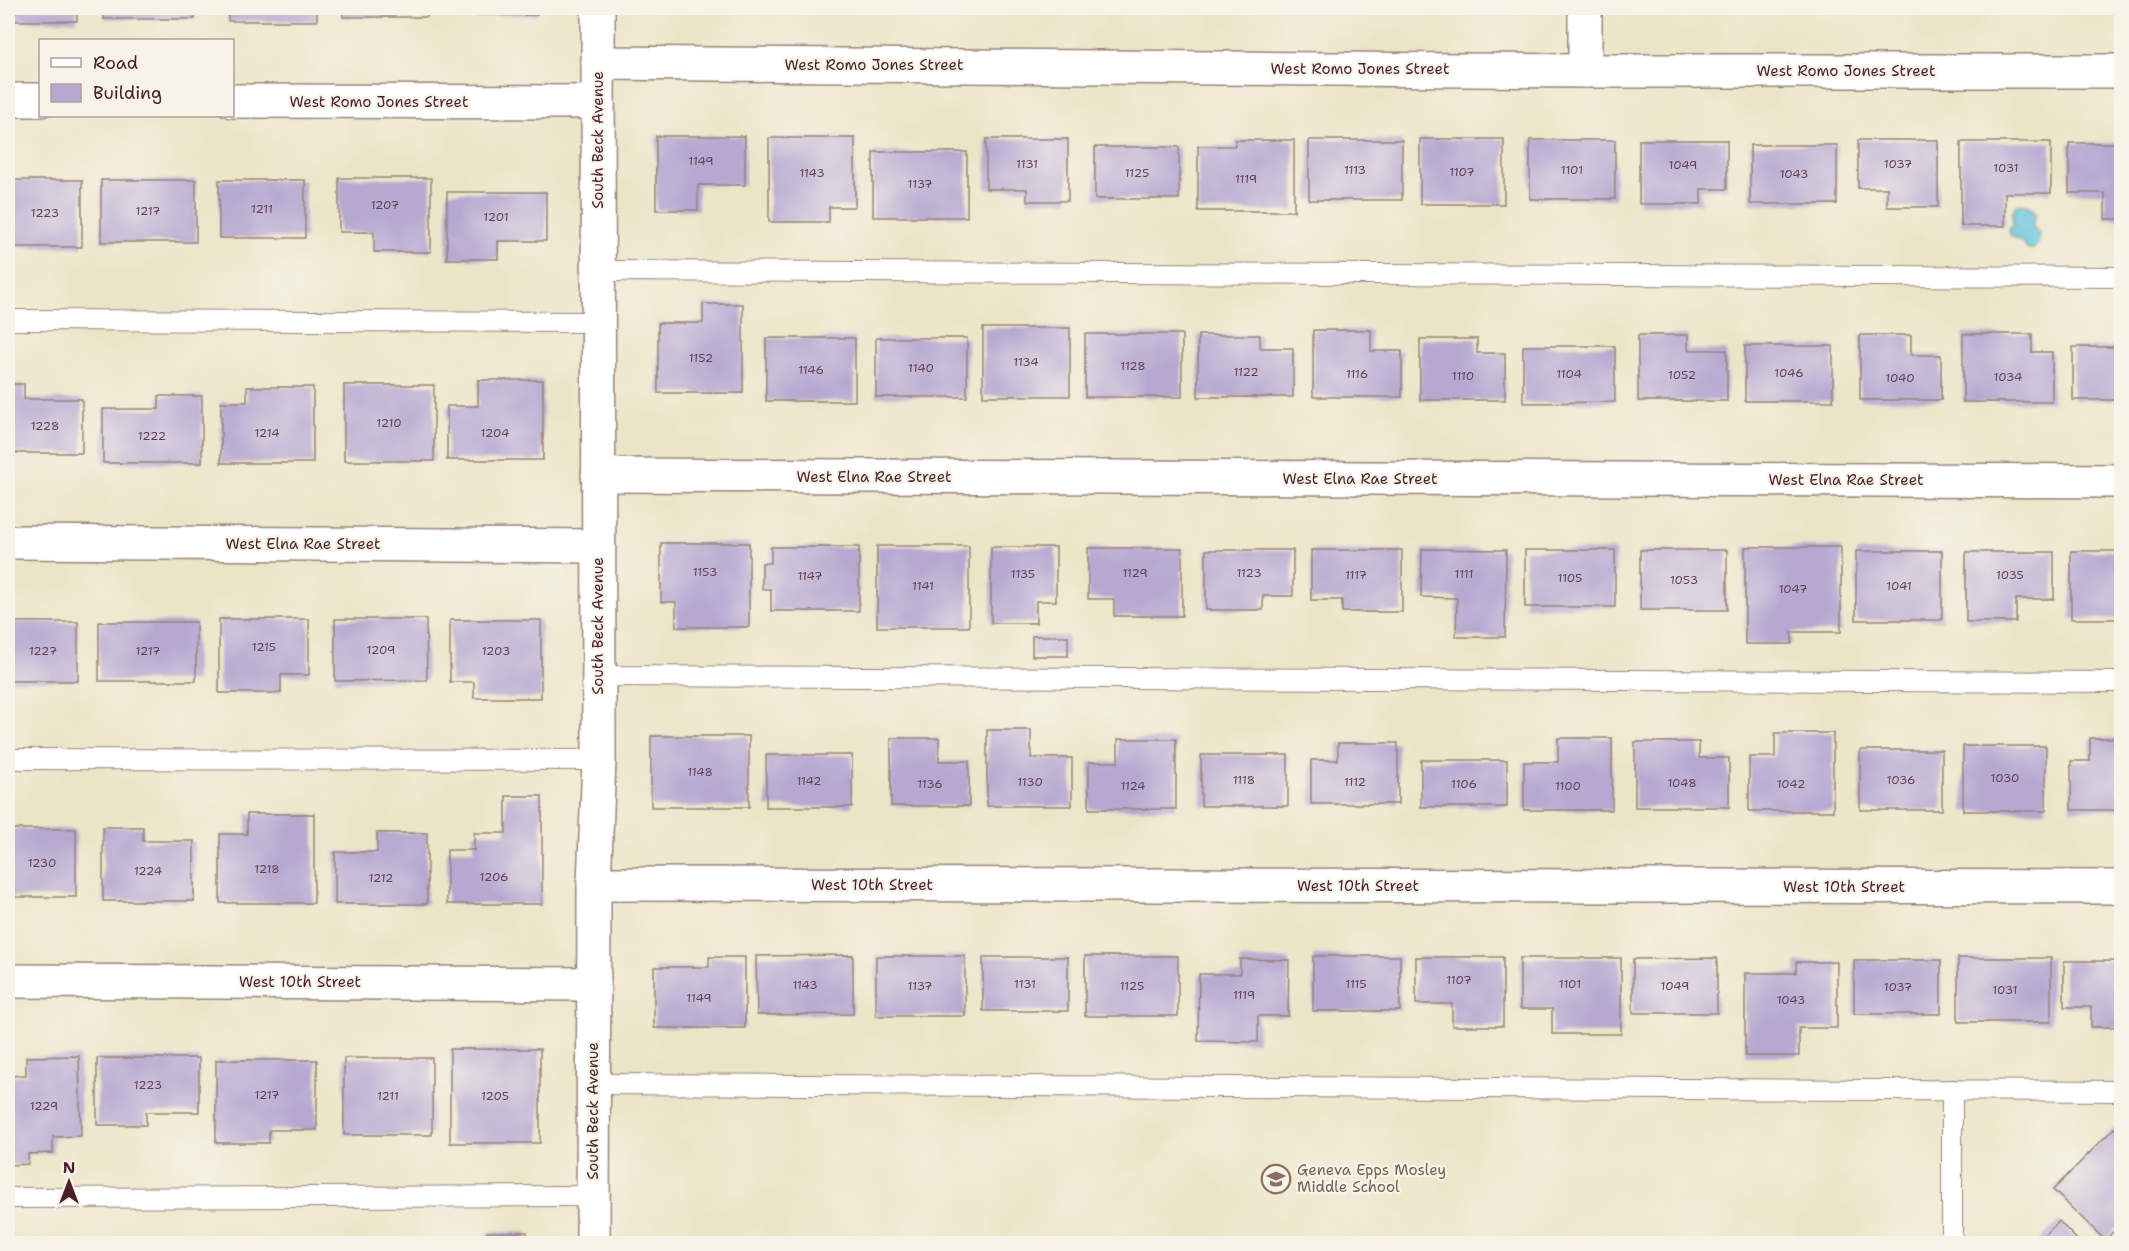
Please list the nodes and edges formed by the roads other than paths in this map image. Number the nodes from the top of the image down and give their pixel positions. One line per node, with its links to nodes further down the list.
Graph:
1 (598, 8): 3 (street, South Beck Avenue)
2 (1585, 8): 4 (street)
3 (598, 63): 4 (street, West Romo Jones Street); 9 (street, South Beck Avenue)
4 (1585, 71): 5 (street, West Romo Jones Street)
5 (2121, 71)
6 (8, 100): 7 (street)
7 (39, 100)
8 (234, 101): 9 (street, West Romo Jones Street)
9 (598, 102): 10 (street, South Beck Avenue)
10 (598, 271): 11 (lane); 13 (street, South Beck Avenue)
11 (2121, 278)
12 (8, 320): 13 (lane)
13 (598, 322): 14 (street, South Beck Avenue)
14 (598, 475): 15 (street, West Elna Rae Street); 17 (street, South Beck Avenue)
15 (2121, 482)
16 (8, 542): 17 (street, West Elna Rae Street)
17 (598, 546): 18 (street, South Beck Avenue)
18 (598, 676): 19 (lane); 21 (street, South Beck Avenue)
19 (2121, 682)
20 (8, 759): 21 (lane)
21 (599, 760): 22 (street, South Beck Avenue)
22 (594, 884): 23 (street, West 10th Street); 25 (street, South Beck Avenue)
23 (2121, 887)
24 (8, 981): 25 (street, West 10th Street)
25 (594, 984): 26 (street, South Beck Avenue)
26 (594, 1084): 27 (lane); 29 (street, South Beck Avenue)
27 (1952, 1090): 28 (lane); 32 (lane)
28 (2121, 1091)
29 (594, 1196): 30 (lane); 31 (street, South Beck Avenue)
30 (8, 1198)
31 (593, 1244)
32 (1952, 1244)

